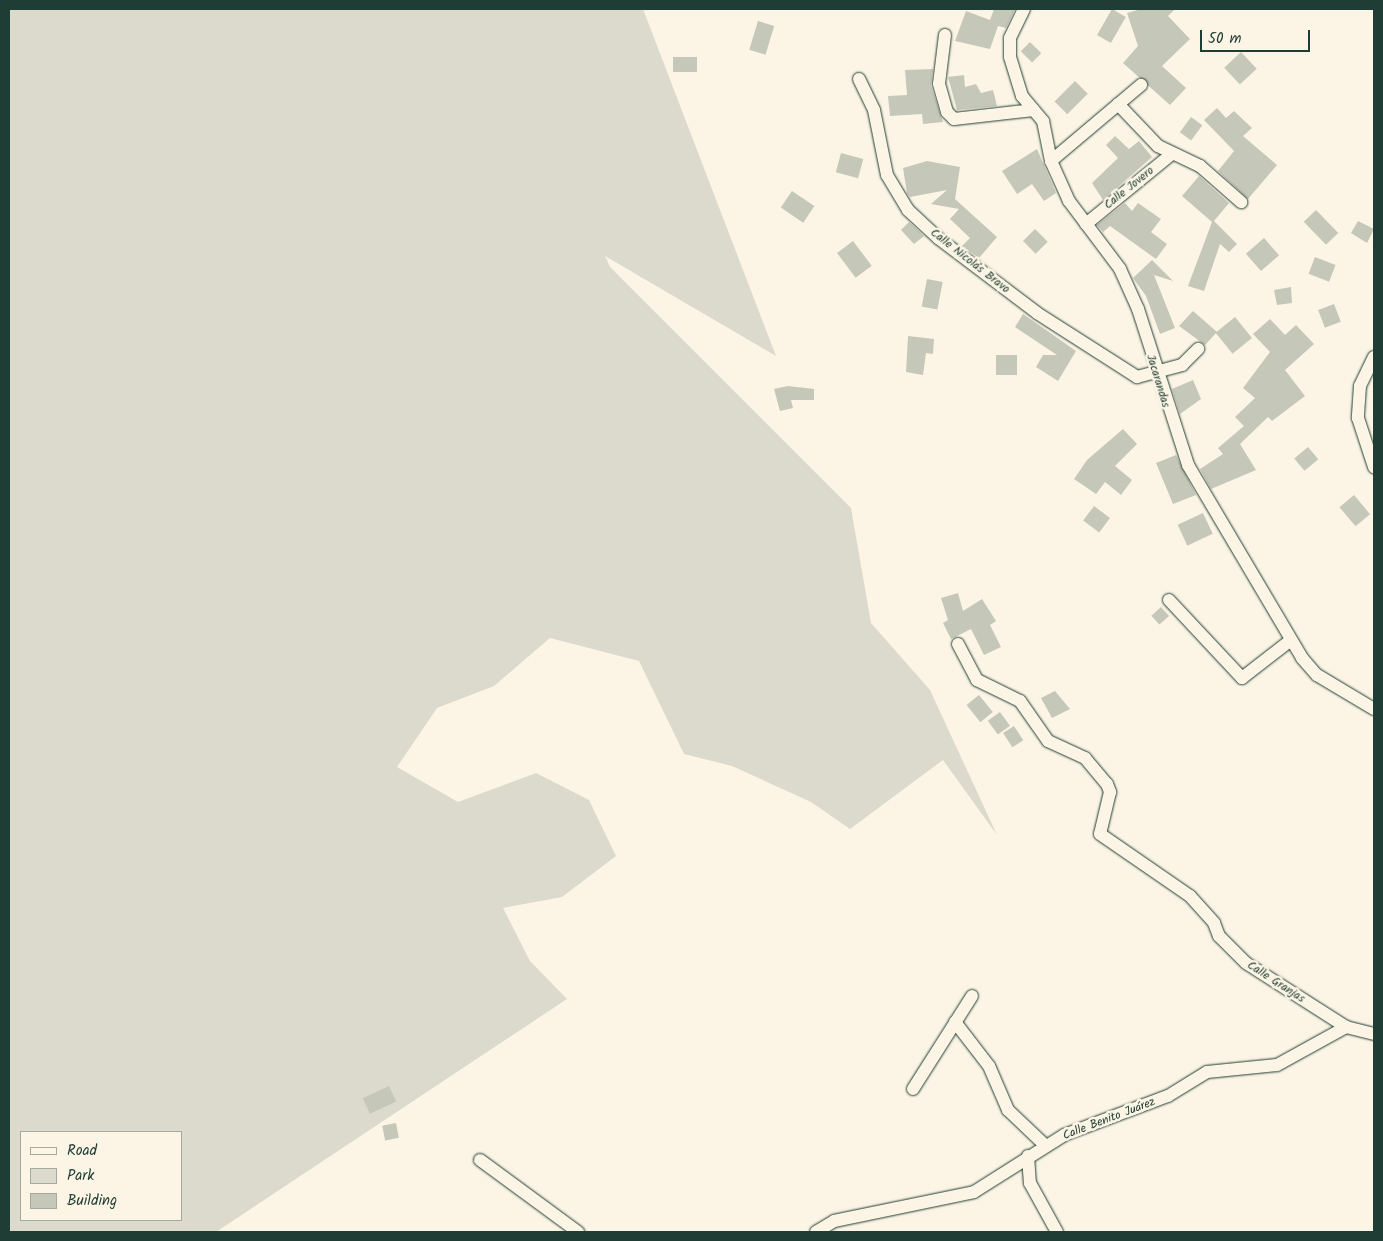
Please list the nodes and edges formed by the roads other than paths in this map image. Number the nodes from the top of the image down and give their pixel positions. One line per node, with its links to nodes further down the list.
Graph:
1 (1022, 12): 6 (street, Jacarandas)
2 (945, 35): 6 (street)
3 (859, 79): 13 (street, Calle Nicolás Bravo)
4 (1141, 85): 5 (street)
5 (1118, 104): 7 (street); 8 (street)
6 (1034, 110): 8 (street, Jacarandas)
7 (1173, 153): 9 (street); 10 (street, Calle Jovero)
8 (1051, 161): 10 (street, Jacarandas)
9 (1241, 202)
10 (1086, 224): 13 (street, Jacarandas)
11 (1198, 349): 13 (street)
12 (1374, 357): 14 (street)
13 (1156, 375): 16 (street, Jacarandas)
14 (1374, 467)
15 (1169, 600): 16 (street)
16 (1291, 640): 18 (street, Jacarandas)
17 (958, 644): 21 (street, Calle Granjas)
18 (1374, 710)
19 (972, 996): 20 (street)
20 (955, 1022): 23 (street); 24 (street)
21 (1346, 1027): 22 (street, Calle Granjas); 24 (street, Calle Benito Juárez)
22 (1374, 1034)
23 (913, 1089)
24 (1046, 1146): 25 (street, Calle Benito Juárez)
25 (1028, 1156): 28 (street, Calle Benito Juárez); 29 (street)
26 (480, 1160): 27 (street)
27 (578, 1232)
28 (816, 1232)
29 (1057, 1232)

